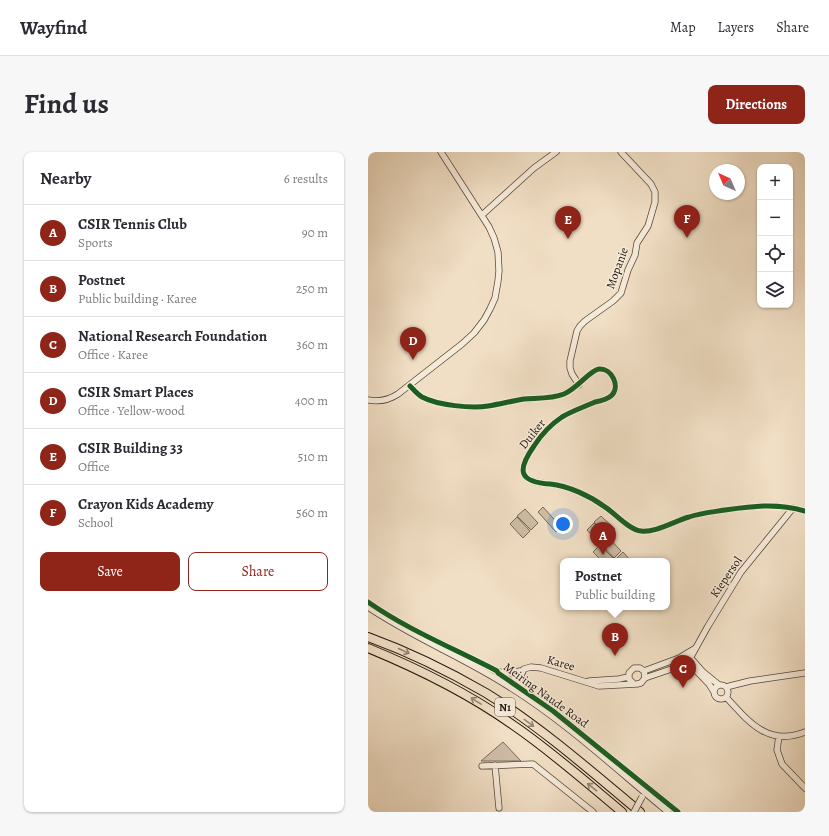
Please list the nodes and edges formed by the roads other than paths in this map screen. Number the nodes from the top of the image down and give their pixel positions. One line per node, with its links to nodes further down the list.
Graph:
1 (441, 152): 4 (street)
2 (556, 152): 4 (street)
3 (621, 152): 5 (street, Mopanie)
4 (482, 215): 6 (street)
5 (579, 385): 6 (street, Duiker); 8 (street, Duiker)
6 (410, 386): 7 (street)
7 (368, 400)
8 (780, 506): 9 (street, Duiker); 11 (street)
9 (793, 508): 10 (street, Duiker); 11 (street, Kiepersol)
10 (805, 511)
11 (783, 521): 16 (street, Kiepersol)
12 (368, 602): 18 (street, Meiring Naude Road)
13 (368, 606): 23 (street, Meiring Naude Road)
14 (368, 637): 41 (highway, N1, one-way to 41)
15 (368, 648): 39 (highway, N1, one-way to 15)
16 (688, 658): 19 (street); 22 (street); 26 (street); 28 (street)
17 (524, 669): 18 (street, Karee); 23 (street); 24 (street, Karee); 27 (street)
18 (496, 671): 23 (street, Meiring Naude Road)
19 (644, 671): 21 (street); 22 (street)
20 (805, 673): 29 (street)
21 (628, 677): 24 (street, Karee); 25 (street)
22 (645, 678): 25 (street)
23 (509, 683): 27 (street, Meiring Naude Road); 36 (street, Meiring Naude Road)
24 (611, 683): 25 (street, Karee)
25 (634, 684)
26 (719, 685): 28 (street); 29 (street)
27 (522, 688): 34 (street, Meiring Naude Road)
28 (714, 692): 29 (street)
29 (726, 692): 31 (street)
30 (805, 732): 31 (street)
31 (779, 736): 35 (street)
32 (495, 765): 33 (street); 37 (street); 38 (street)
33 (482, 766)
34 (649, 788): 36 (street); 43 (street, Meiring Naude Road)
35 (805, 788)
36 (644, 795): 40 (street, bridge); 42 (street, Meiring Naude Road)
37 (499, 808)
38 (593, 812)
39 (622, 812)
40 (634, 812)
41 (640, 812)
42 (668, 812)
43 (678, 812)

